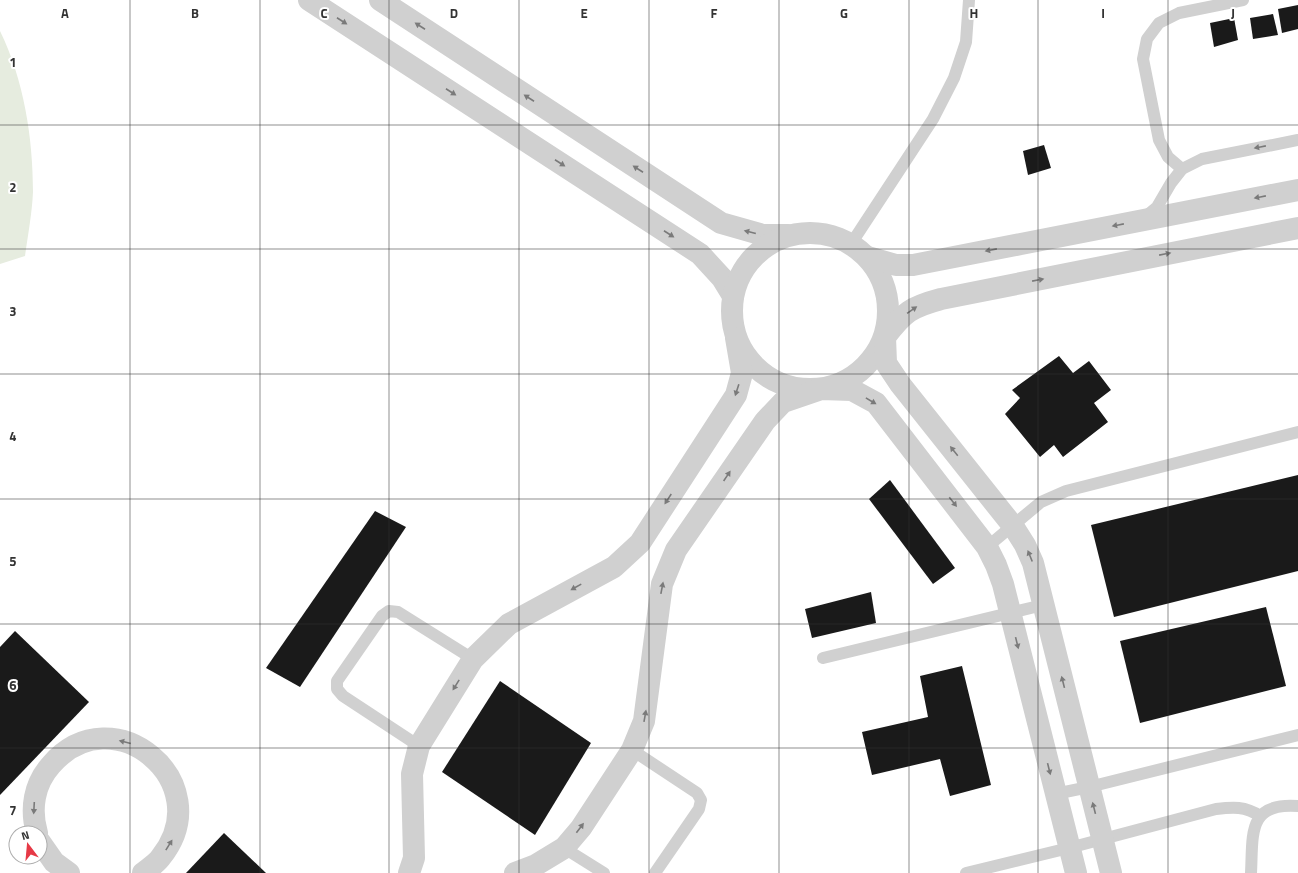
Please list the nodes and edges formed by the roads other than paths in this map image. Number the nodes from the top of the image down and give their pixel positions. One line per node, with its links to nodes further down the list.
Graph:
1 (309, 0): 12 (street, one-way to 12)
2 (380, 0): 10 (street, one-way to 2)
3 (969, 0): 11 (lane)
4 (1243, 0): 6 (lane)
5 (1298, 140): 6 (lane, one-way to 6)
6 (1182, 169): 8 (lane)
7 (1298, 190): 8 (street, one-way to 8)
8 (1140, 221): 11 (street, one-way to 11)
9 (1298, 228): 13 (street, one-way to 9)
10 (789, 235): 11 (street); 12 (street)
11 (859, 250): 13 (street)
12 (733, 296): 14 (street)
13 (885, 337): 15 (street); 17 (street, one-way to 13)
14 (736, 338): 15 (street); 22 (street, one-way to 22)
15 (821, 389): 18 (street, one-way to 18); 25 (street, one-way to 15)
16 (1298, 432): 17 (lane)
17 (1014, 526): 18 (lane); 19 (street, one-way to 17)
18 (987, 546): 20 (street)
19 (1043, 605): 20 (lane); 26 (street, one-way to 19)
20 (1010, 614): 21 (lane); 27 (street, one-way to 27)
21 (823, 658)
22 (473, 659): 24 (street, one-way to 24); 24 (lane)
23 (1298, 735): 26 (lane)
24 (418, 746): 37 (street)
25 (632, 750): 32 (street, one-way to 25); 40 (lane)
26 (1089, 787): 27 (lane); 31 (street, one-way to 26)
27 (1055, 794): 33 (street)
28 (1298, 806): 29 (lane)
29 (1260, 816): 31 (lane); 44 (lane)
30 (35, 825): 36 (street, one-way to 30)
31 (1102, 840): 33 (lane); 43 (street)
32 (564, 848): 38 (street); 39 (lane)
33 (1069, 848): 41 (lane); 42 (street)
34 (48, 856): 35 (street)
35 (55, 869)
36 (143, 873)
37 (409, 873)
38 (515, 873)
39 (604, 873)
40 (655, 873)
41 (966, 873)
42 (1076, 873)
43 (1111, 873)
44 (1251, 873)

